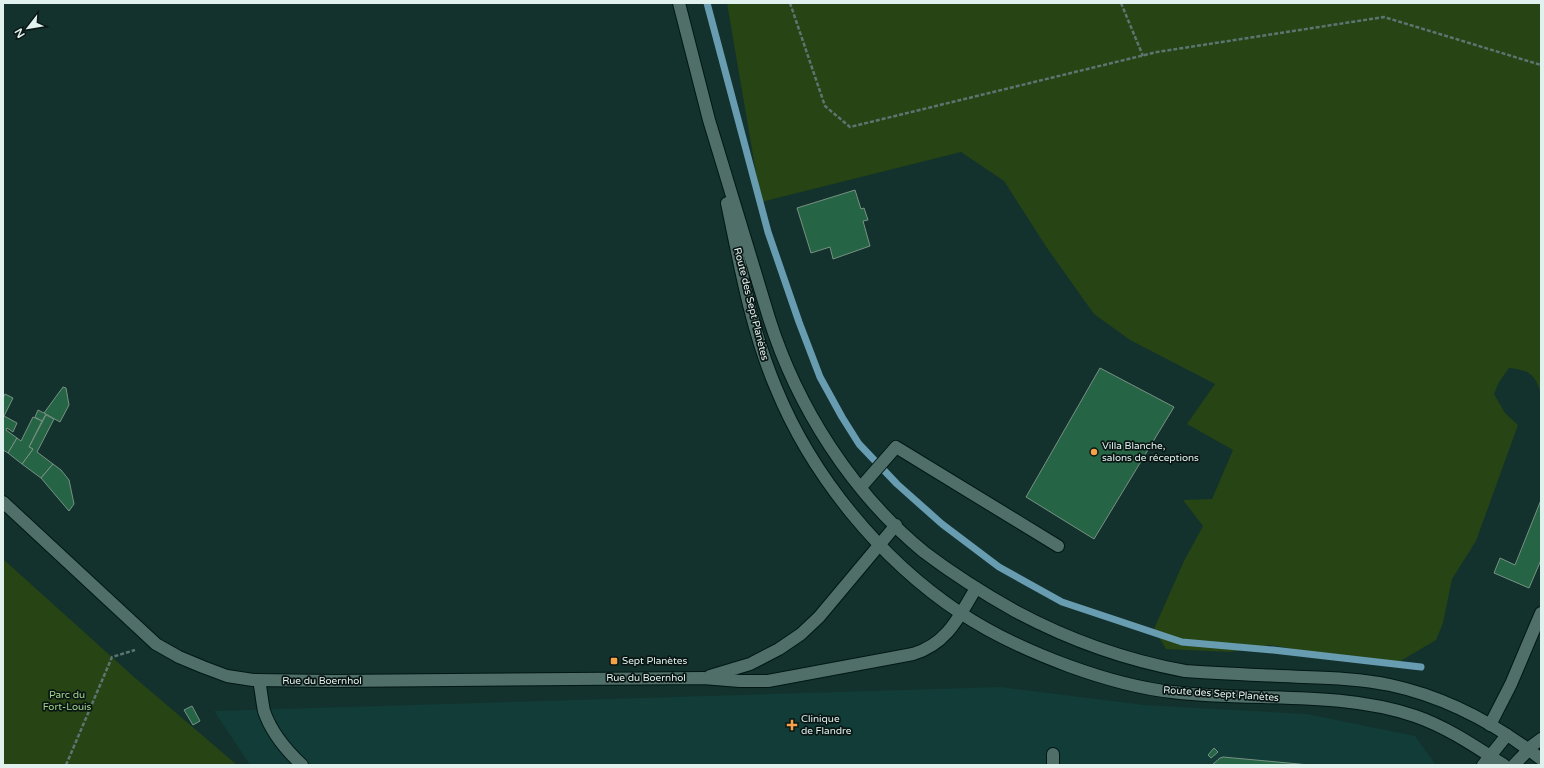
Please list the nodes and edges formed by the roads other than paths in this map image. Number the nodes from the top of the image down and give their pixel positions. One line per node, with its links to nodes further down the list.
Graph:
1 (679, 3): 2 (main road, Route des Sept Planètes)
2 (709, 120): 3 (main road, Route des Sept Planètes); 6 (main road, Route des Sept Planètes)
3 (861, 487): 5 (main road, Route des Sept Planètes); 7 (main road)
4 (3, 502): 12 (main road, Rue du Boernhol)
5 (896, 526): 6 (main road, Rue du Boernhol); 8 (main road, Route des Sept Planètes)
6 (879, 544): 10 (main road, Route des Sept Planètes); 11 (main road, Rue du Boernhol)
7 (1058, 546)
8 (976, 588): 10 (main road, Rue du Boernhol); 13 (main road, Route des Sept Planètes)
9 (1541, 613): 13 (main road)
10 (962, 614): 11 (main road, Rue du Boernhol); 18 (main road, Route des Sept Planètes)
11 (703, 678): 12 (main road, Rue du Boernhol)
12 (259, 680): 19 (main road)
13 (1490, 725): 14 (main road, Route des Sept Planètes)
14 (1507, 735): 16 (main road, Route des Sept Planètes); 18 (main road)
15 (1541, 739): 16 (main road)
16 (1528, 750): 17 (main road, Route des Sept Planètes); 21 (main road)
17 (1541, 759)
18 (1487, 761): 20 (main road, Route des Sept Planètes)
19 (302, 765)
20 (1504, 765)
21 (1514, 765)

